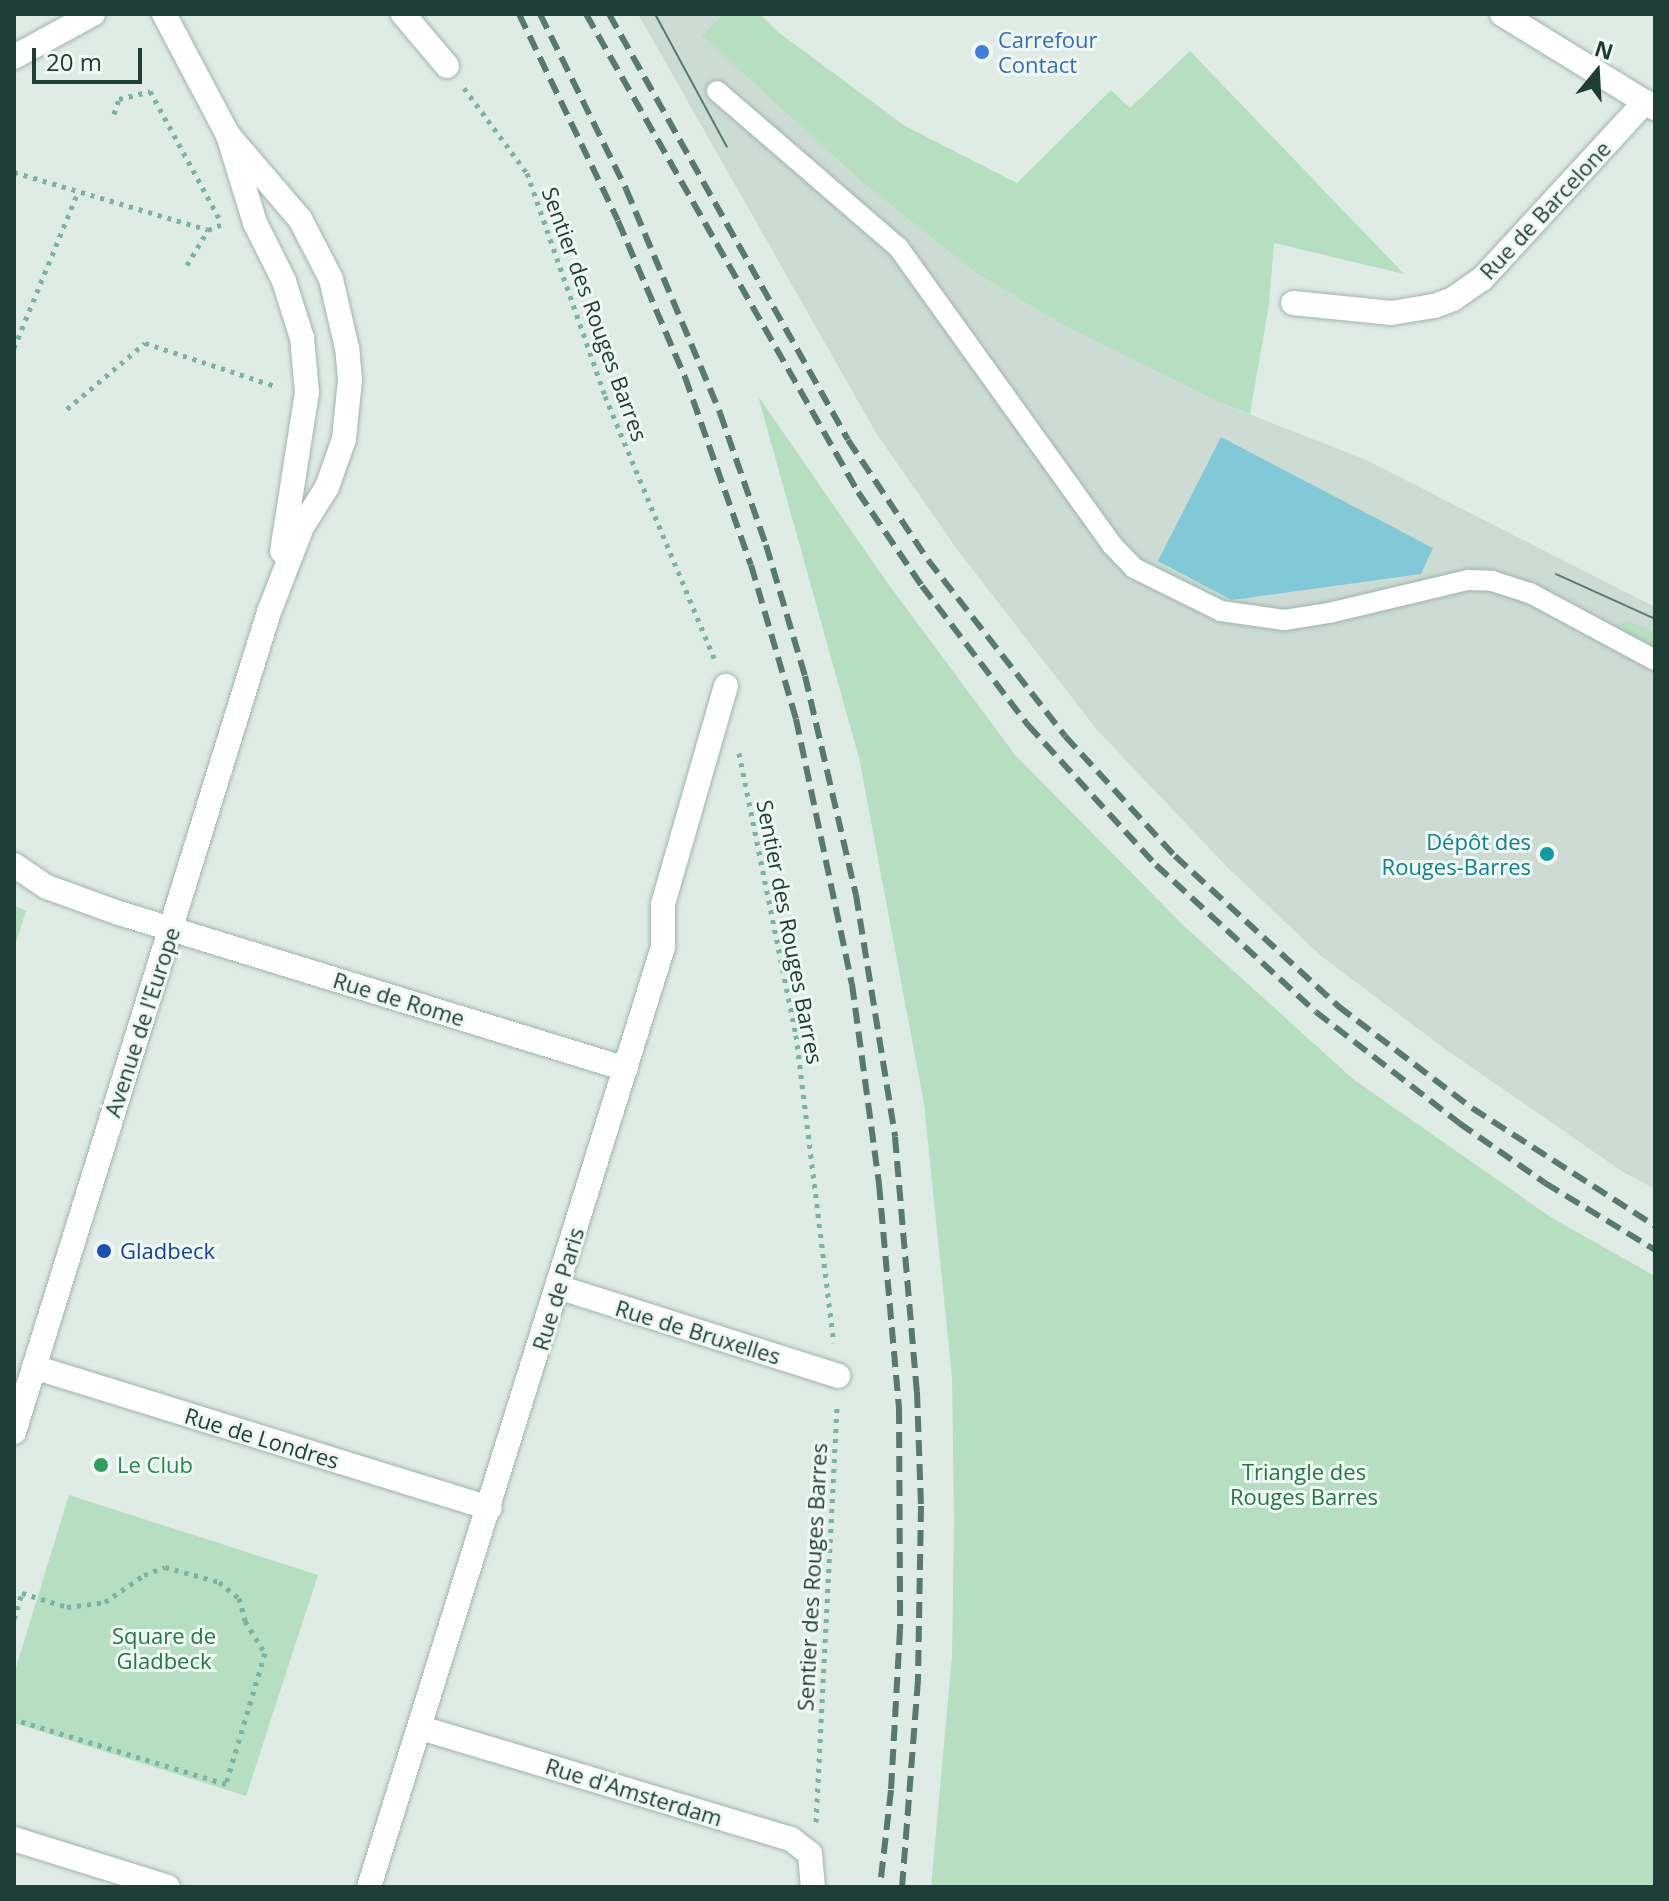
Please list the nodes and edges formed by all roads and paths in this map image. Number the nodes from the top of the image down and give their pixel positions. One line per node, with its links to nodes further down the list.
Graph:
1 (93, 14): 5 (street)
2 (164, 14): 10 (street, Avenue de l'Europe)
3 (403, 14): 6 (street)
4 (1502, 14): 8 (street)
5 (14, 57)
6 (447, 66): 23 (path, Sentier des Rouges Barres)
7 (717, 91): 22 (lane)
8 (1650, 105): 17 (street, Rue de Barcelone)
9 (114, 114): 14 (path)
10 (228, 135): 13 (street, Avenue de l'Europe); 21 (street, Avenue de l'Europe)
11 (14, 172): 12 (path)
12 (78, 192): 15 (path); 18 (path)
13 (251, 211): 14 (path); 19 (street, Avenue de l'Europe)
14 (222, 224): 15 (path)
15 (208, 230): 16 (path)
16 (187, 265)
17 (1293, 303)
18 (14, 348)
19 (307, 392): 20 (path); 21 (street, Avenue de l'Europe)
20 (67, 409)
21 (269, 612): 26 (street, Avenue de l'Europe)
22 (1655, 660)
23 (726, 686): 27 (street, Rue de Paris)
24 (738, 747): 30 (path, Sentier des Rouges Barres)
25 (14, 865): 26 (street, Rue de Rome)
26 (172, 929): 27 (street, Rue de Rome); 29 (street, Avenue de l'Europe)
27 (626, 1069): 28 (street, Rue de Paris)
28 (558, 1287): 30 (street, Rue de Bruxelles); 32 (street, Rue de Paris)
29 (34, 1367): 31 (street, Avenue de l'Europe); 32 (street, Rue de Londres)
30 (838, 1376): 37 (path, Sentier des Rouges Barres)
31 (14, 1432)
32 (490, 1508): 35 (street, Rue de Paris)
33 (14, 1619): 34 (path)
34 (14, 1719)
35 (421, 1728): 37 (street, Rue d'Amsterdam); 39 (street, Rue de Paris)
36 (14, 1839): 38 (street)
37 (813, 1877)
38 (168, 1887)
39 (369, 1887)

